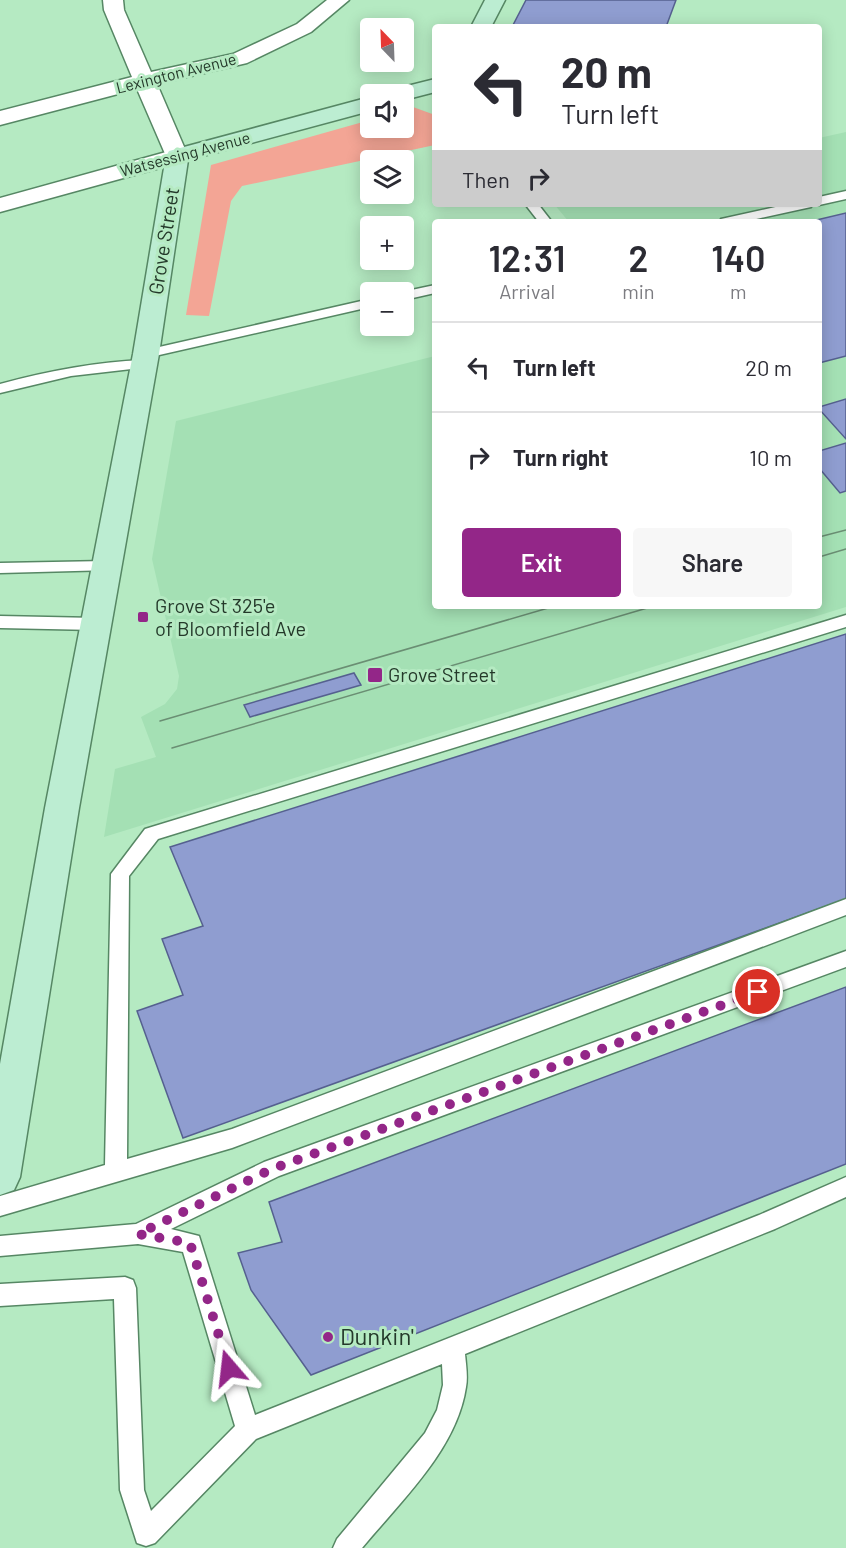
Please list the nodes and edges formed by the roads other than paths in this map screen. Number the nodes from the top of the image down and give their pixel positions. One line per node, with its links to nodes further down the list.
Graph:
1 (113, 0): 5 (street)
2 (339, 0): 5 (street, Lexington Avenue)
3 (495, 0): 4 (main road)
4 (483, 24)
5 (145, 80): 9 (street, Lexington Avenue); 10 (street)
6 (432, 87): 7 (main road)
7 (414, 91)
8 (360, 107): 10 (main road, Watsessing Avenue)
9 (0, 118)
10 (177, 156): 13 (street, Watsessing Avenue); 21 (main road, Grove Street)
11 (846, 195): 12 (lane)
12 (822, 200)
13 (0, 205)
14 (534, 207): 16 (lane)
15 (780, 207): 17 (lane)
16 (544, 219)
17 (737, 219)
18 (432, 290): 19 (lane)
19 (414, 294)
20 (360, 305): 21 (lane)
21 (145, 359): 22 (lane); 23 (main road, Grove Street)
22 (0, 388)
23 (106, 566): 24 (lane); 27 (main road, Grove Street)
24 (0, 568)
25 (846, 621): 30 (lane)
26 (0, 622): 27 (lane)
27 (96, 624): 31 (main road, Grove Street)
28 (846, 907): 30 (lane)
29 (846, 959): 34 (lane)
30 (116, 1172): 33 (lane)
31 (0, 1177)
32 (846, 1187): 37 (lane)
33 (0, 1206)
34 (138, 1234): 35 (lane); 38 (lane)
35 (0, 1246)
36 (0, 1295): 38 (lane)
37 (453, 1348): 38 (lane); 39 (lane)
38 (248, 1430)
39 (346, 1548)

